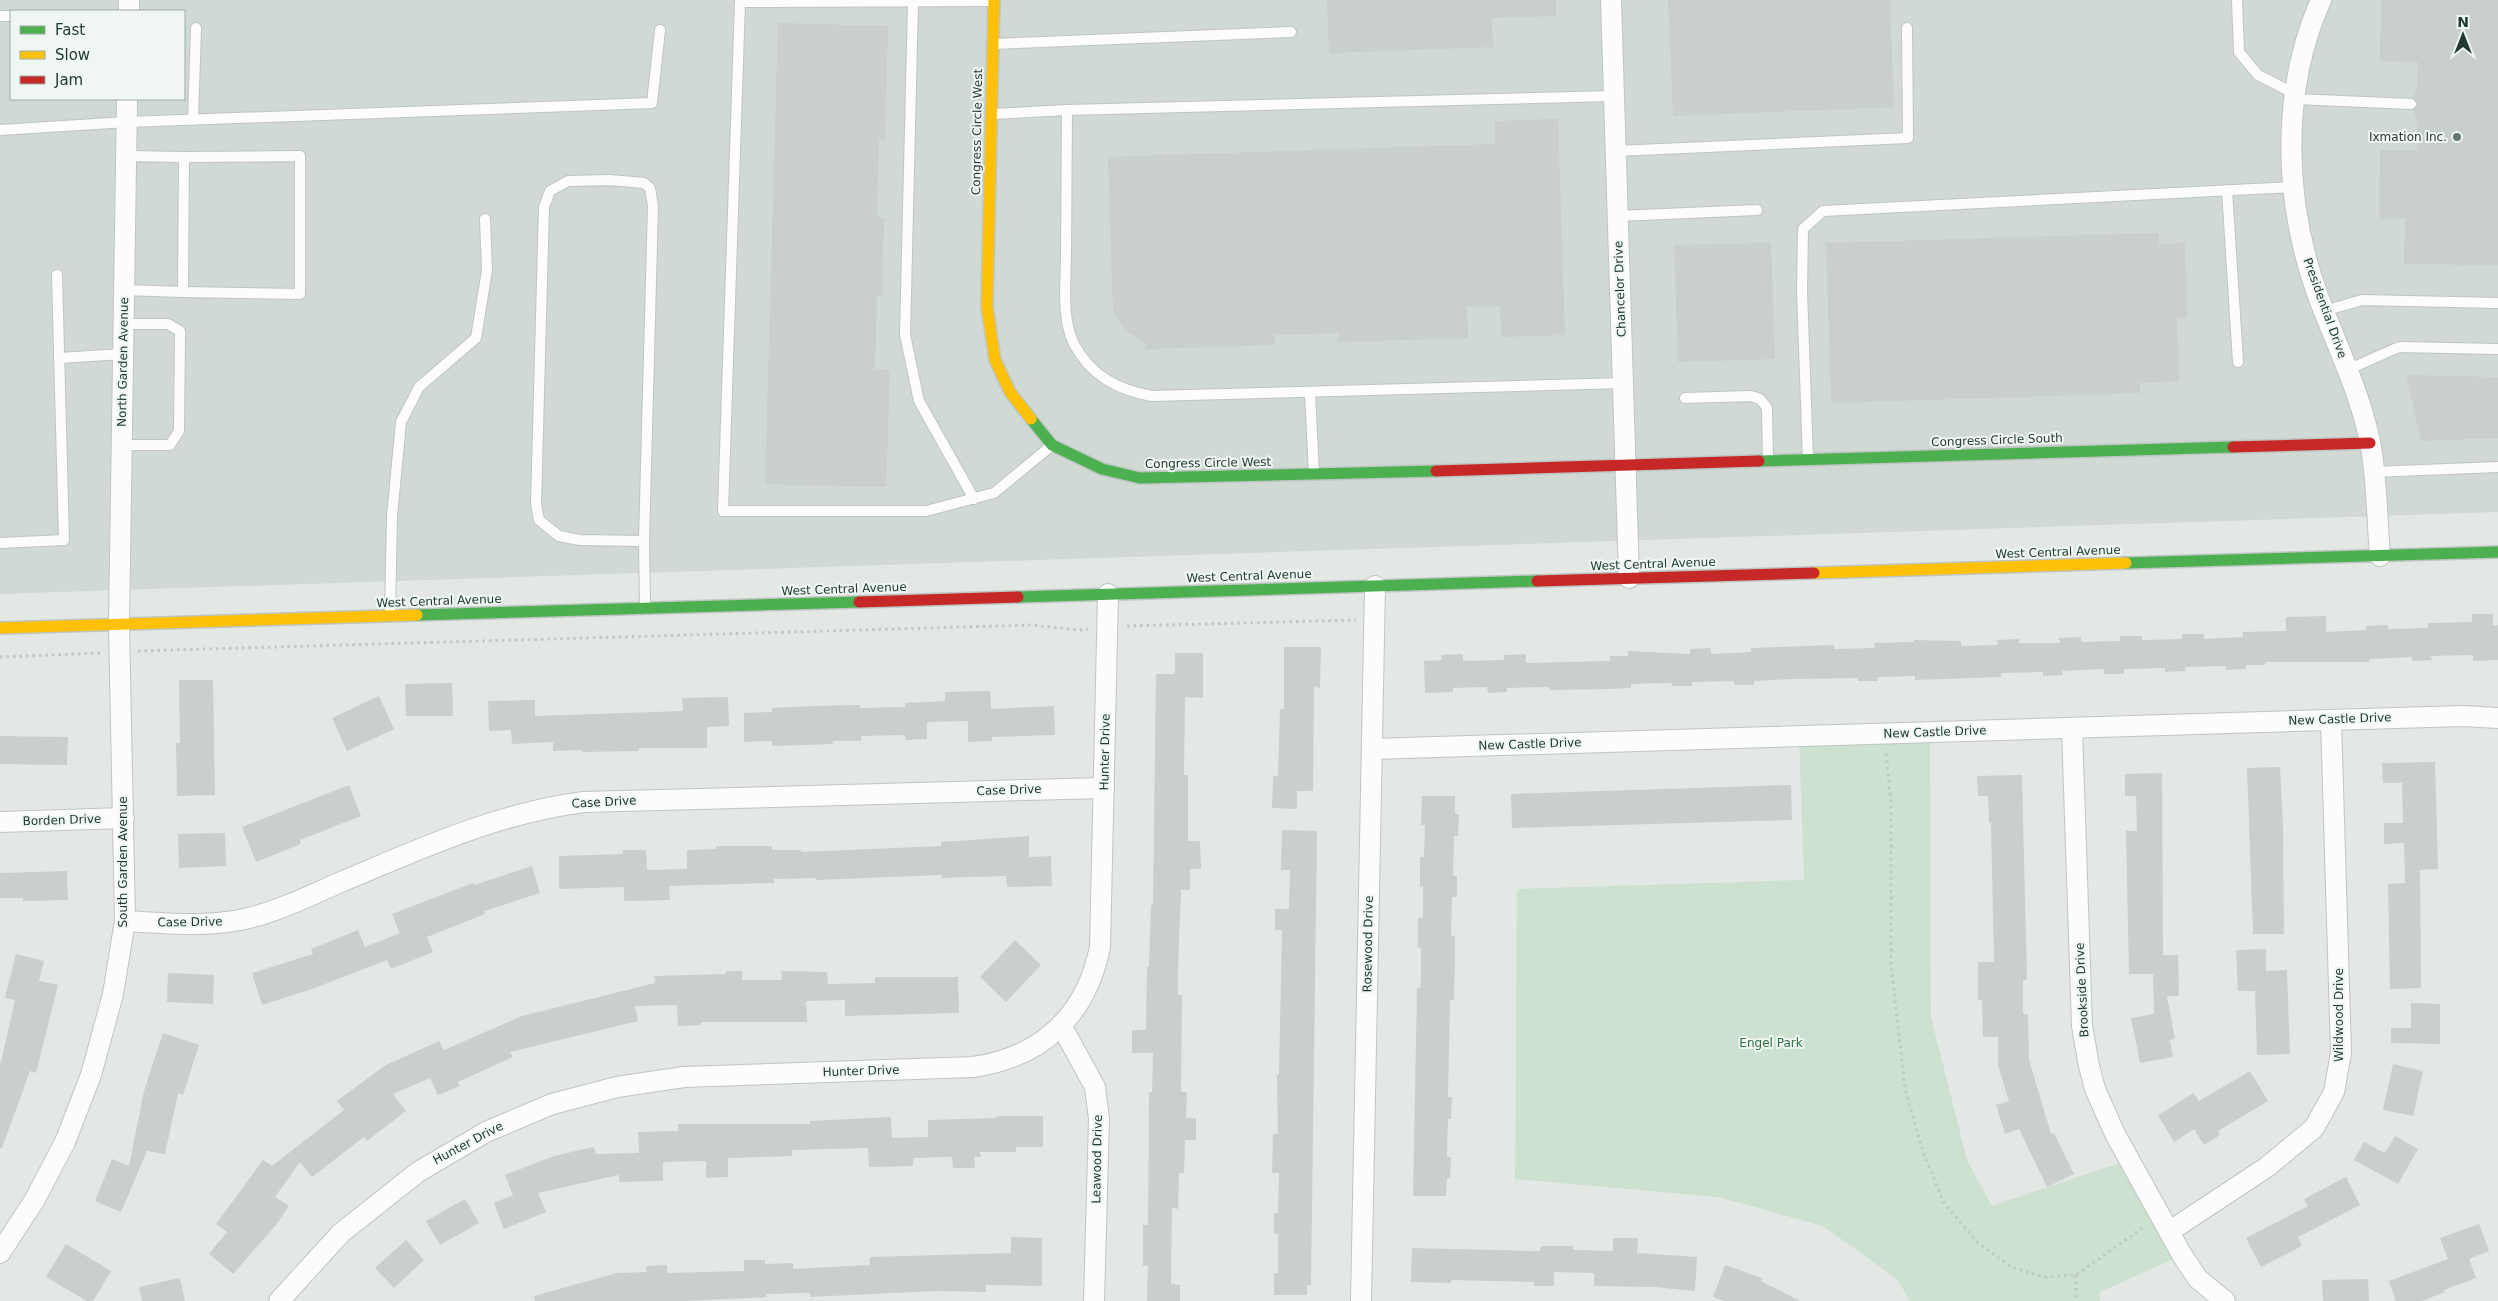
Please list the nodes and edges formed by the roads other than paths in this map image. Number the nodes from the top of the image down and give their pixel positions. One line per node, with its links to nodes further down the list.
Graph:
1 (1611, 0): 11 (street, Chancelor Drive)
2 (2237, 0): 12 (lane)
3 (2320, 0): 12 (street, Presidential Drive)
4 (994, 1): 5 (lane); 10 (street, Congress Circle West)
5 (913, 2): 51 (lane); 51 (lane)
6 (196, 28): 17 (lane)
7 (1906, 28): 20 (lane)
8 (660, 30): 17 (lane)
9 (1291, 32): 10 (lane)
10 (993, 44): 16 (street, Congress Circle West)
11 (1614, 96): 15 (lane); 20 (street, Chancelor Drive)
12 (2295, 96): 14 (lane); 23 (street, Presidential Drive)
13 (127, 100): 18 (street, North Garden Avenue)
14 (2411, 104)
15 (1067, 110): 16 (lane); 40 (lane)
16 (992, 114): 44 (street, Congress Circle West)
17 (193, 120): 18 (lane)
18 (127, 122): 19 (lane); 21 (street, North Garden Avenue)
19 (0, 130)
20 (1616, 151): 26 (street, Chancelor Drive)
21 (126, 156): 22 (lane); 29 (street, North Garden Avenue)
22 (184, 156): 30 (lane); 30 (lane)
23 (2294, 187): 24 (lane); 32 (street, Presidential Drive)
24 (2227, 190): 37 (lane); 45 (lane)
25 (1757, 210): 26 (lane)
26 (1618, 216): 39 (street, Chancelor Drive)
27 (485, 218): 60 (lane)
28 (57, 275): 36 (lane)
29 (123, 290): 30 (lane); 33 (street, North Garden Avenue)
30 (183, 292)
31 (2498, 303): 32 (lane)
32 (2324, 311): 38 (street, Presidential Drive)
33 (124, 324): 35 (street, North Garden Avenue); 43 (lane)
34 (2498, 349): 38 (lane)
35 (123, 354): 36 (lane); 43 (street, North Garden Avenue)
36 (59, 358): 53 (lane)
37 (2238, 362)
38 (2348, 370): 42 (street, Presidential Drive)
39 (1623, 383): 40 (lane); 47 (street, Chancelor Drive)
40 (1310, 392): 50 (lane)
41 (1685, 398): 46 (lane)
42 (2370, 443): 45 (street, Congress Circle South); 49 (street, Presidential Drive)
43 (122, 445): 61 (street, North Garden Avenue)
44 (1052, 445): 50 (street, Congress Circle West); 51 (lane)
45 (1808, 460): 46 (street, Congress Circle South)
46 (1768, 461): 47 (street, Congress Circle South)
47 (1625, 465): 50 (street, Congress Circle West); 56 (street, Chancelor Drive)
48 (2498, 467): 49 (lane)
49 (2373, 472): 55 (street, Presidential Drive)
50 (1314, 474)
51 (974, 499)
52 (644, 541): 52 (lane); 59 (lane)
53 (0, 544)
54 (2498, 552): 55 (street, West Central Avenue)
55 (2380, 556): 56 (street, West Central Avenue)
56 (1629, 578): 57 (street, West Central Avenue)
57 (1375, 586): 58 (street, West Central Avenue); 66 (street, Rosewood Drive)
58 (1108, 594): 59 (street, West Central Avenue); 67 (street, Hunter Drive)
59 (645, 608): 60 (street, West Central Avenue)
60 (390, 616): 61 (street, West Central Avenue)
61 (119, 625): 62 (street, West Central Avenue); 68 (street, South Garden Avenue)
62 (0, 628)
63 (2498, 718): 64 (street, New Castle Drive)
64 (2331, 720): 65 (street, New Castle Drive); 72 (street, Wildwood Drive)
65 (2072, 728): 66 (street, New Castle Drive); 72 (street, Brookside Drive)
66 (1372, 749): 76 (street, Rosewood Drive)
67 (1104, 788): 70 (street, Case Drive); 71 (street, Hunter Drive)
68 (124, 818): 69 (street, Borden Drive); 70 (street, South Garden Avenue)
69 (0, 822)
70 (125, 921): 73 (street, South Garden Avenue)
71 (1061, 1025): 74 (street, Hunter Drive); 75 (street, Leawood Drive)
72 (2165, 1223): 77 (street, Brookside Drive)
73 (0, 1253)
74 (279, 1301)
75 (1094, 1301)
76 (1361, 1301)
77 (2225, 1301)

